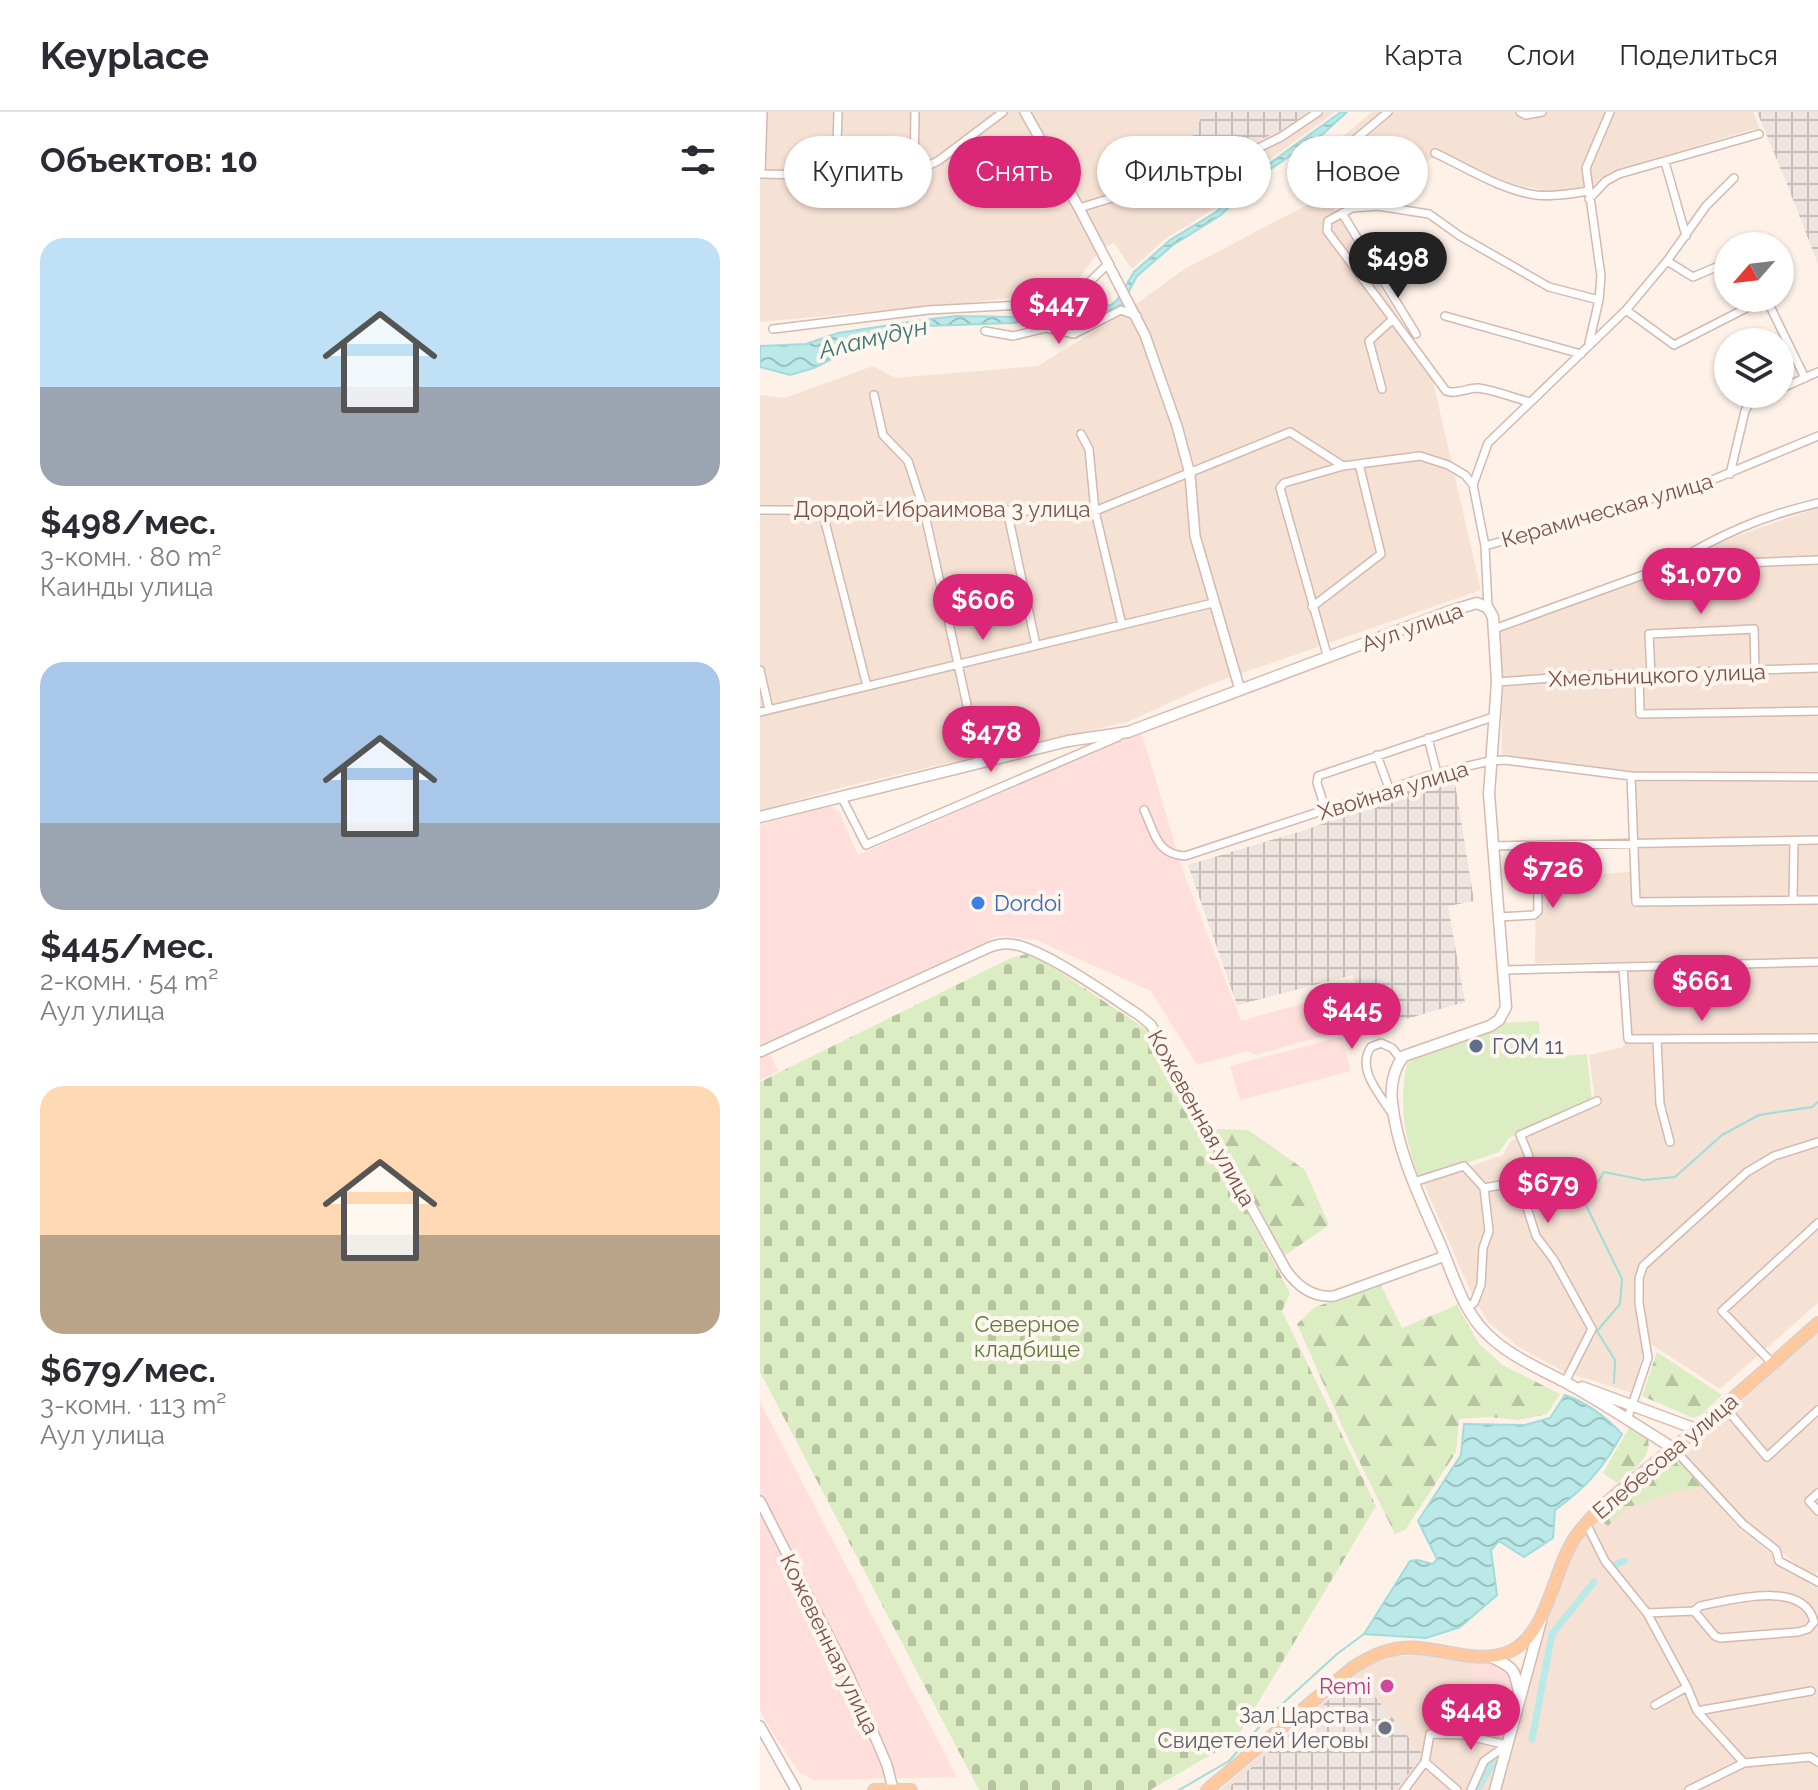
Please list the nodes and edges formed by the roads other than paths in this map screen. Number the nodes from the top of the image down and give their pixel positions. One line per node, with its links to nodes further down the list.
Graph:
1 (763, 112): 19 (street)
2 (838, 112): 12 (street)
3 (915, 112): 13 (street)
4 (1003, 112): 18 (street)
5 (1025, 112): 14 (street)
6 (1318, 112): 23 (street)
7 (1388, 112): 15 (street)
8 (1520, 112): 9 (street)
9 (1542, 112)
10 (1610, 112): 22 (street)
11 (1759, 134): 17 (street)
12 (837, 136)
13 (915, 136)
14 (1038, 136)
15 (1359, 136)
16 (1435, 153): 22 (street)
17 (1665, 162): 22 (street); 26 (street)
18 (932, 164)
19 (761, 174): 20 (street)
20 (784, 175)
21 (1734, 178): 26 (street)
22 (1588, 195): 30 (street)
23 (1081, 207)
24 (1079, 208): 28 (street)
25 (1342, 213): 30 (street); 34 (street); 37 (street)
26 (1686, 236): 27 (street)
27 (1667, 261): 29 (street); 31 (street)
28 (1109, 263): 32 (street); 35 (street)
29 (1714, 268)
30 (1599, 300): 38 (street)
31 (1626, 310): 38 (street); 41 (street)
32 (1136, 314): 36 (street); 51 (street)
33 (1445, 316): 39 (street)
34 (1393, 319): 43 (street); 45 (street)
35 (773, 329)
36 (985, 331)
37 (1416, 334)
38 (1588, 345): 39 (street)
39 (1581, 354): 45 (street)
40 (1818, 372): 41 (street)
41 (1805, 378): 42 (street)
42 (1794, 383)
43 (1382, 389)
44 (874, 395): 57 (street)
45 (1530, 402): 53 (street)
46 (1747, 408): 52 (street, Керамическая улица)
47 (1081, 434): 59 (street)
48 (1818, 436): 52 (street, Керамическая улица)
49 (1359, 464): 50 (street); 53 (street); 64 (street)
50 (1343, 466): 51 (street, Дордой-Ибраимова 3 улица); 64 (street)
51 (1190, 474): 59 (street, Дордой-Ибраимова 3 улица); 63 (street)
52 (1730, 474): 60 (street, Керамическая улица)
53 (1473, 485): 60 (street)
54 (1818, 503): 62 (street)
55 (760, 510): 56 (street, Дордой-Ибраимова 3 улица)
56 (822, 510): 57 (street, Дордой-Ибраимова 3 улица); 77 (street)
57 (924, 510): 58 (street, Дордой-Ибраимова 3 улица); 70 (street)
58 (1007, 510): 59 (street, Дордой-Ибраимова 3 улица); 68 (street)
59 (1095, 511): 66 (street)
60 (1485, 546): 65 (street)
61 (1818, 560): 62 (street)
62 (1668, 566): 67 (street)
63 (1213, 603): 66 (street); 78 (street)
64 (1312, 607): 69 (street)
65 (1488, 608): 67 (main road, Аул улица); 69 (main road, Аул улица)
66 (1122, 625): 68 (street)
67 (1494, 629): 76 (main road, Аул улица)
68 (1036, 645): 70 (street)
69 (1328, 658): 78 (main road, Аул улица)
70 (958, 663): 77 (street); 86 (street)
71 (1818, 668): 73 (street, Хмельницкого улица)
72 (760, 670): 79 (street)
73 (1755, 670): 75 (street, Хмельницкого улица); 75 (street)
74 (1639, 674): 75 (street, Хмельницкого улица); 76 (street, Хмельницкого улица); 80 (street)
75 (1651, 674)
76 (1497, 682): 81 (main road, Аул улица)
77 (867, 686): 79 (street)
78 (1240, 690): 82 (main road, Аул улица)
79 (764, 711)
80 (1818, 711)
81 (1493, 717): 83 (street); 85 (main road, Аул улица)
82 (1128, 732): 86 (main road); 91 (street, Аул улица)
83 (1428, 738): 84 (street); 87 (street)
84 (1377, 755): 90 (street); 93 (street)
85 (1490, 761): 87 (street, Хвойная улица); 88 (street, Хвойная улица); 99 (main road, Аул улица)
86 (980, 764): 91 (main road)
87 (1437, 773): 90 (street, Хвойная улица)
88 (1631, 776): 89 (street, Хвойная улица); 97 (street)
89 (1818, 777)
90 (1390, 791): 93 (street, Хвойная улица)
91 (841, 796): 94 (main road)
92 (1144, 810): 93 (street, Хвойная улица)
93 (1326, 811)
94 (760, 817)
95 (1818, 840): 96 (street)
96 (1794, 841): 97 (street); 100 (street)
97 (1632, 844): 98 (street); 100 (street)
98 (1537, 845): 99 (street); 102 (street)
99 (1492, 846): 102 (main road, Аул улица)
100 (1793, 900): 101 (street)
101 (1818, 900)
102 (1498, 917): 105 (main road, Аул улица)
103 (1818, 962): 104 (street)
104 (1623, 967): 105 (street); 107 (street)
105 (1503, 970): 109 (main road, Аул улица)
106 (1818, 1038): 107 (street)
107 (1657, 1039): 112 (street)
108 (760, 1052): 118 (street, Кожевенная улица)
109 (1401, 1059): 111 (main road); 111 (street)
110 (1597, 1101): 116 (street)
111 (1394, 1117): 114 (main road)
112 (1670, 1142)
113 (1818, 1142): 123 (street)
114 (1414, 1182): 115 (street); 118 (main road)
115 (1484, 1188): 116 (street); 119 (street)
116 (1521, 1189): 122 (street)
117 (1818, 1223): 121 (street)
118 (1445, 1256): 119 (main road)
119 (1467, 1307): 122 (main road)
120 (1818, 1323): 121 (main road, Елебесова улица)
121 (1772, 1363): 124 (main road, Елебесова улица)
122 (1565, 1382): 123 (main road); 126 (main road)
123 (1632, 1404): 126 (street); 127 (main road)
124 (1724, 1406): 125 (street); 127 (main road, Елебесова улица)
125 (1818, 1410)
126 (1627, 1420): 128 (main road)
127 (1696, 1429): 128 (main road, Елебесова улица)
128 (1673, 1448): 132 (main road, Елебесова улица); 133 (street)
129 (1818, 1493): 131 (street)
130 (760, 1501): 148 (street, Кожевенная улица)
131 (1818, 1511)
132 (1586, 1523): 134 (main road, Елебесова улица); 136 (street)
133 (1816, 1579)
134 (1544, 1611): 137 (main road, Елебесова улица); 140 (main road)
135 (1694, 1611): 135 (street); 136 (street)
136 (1647, 1613): 138 (street)
137 (1491, 1657): 140 (main road); 152 (main road)
138 (1687, 1687): 141 (street); 142 (street)
139 (1811, 1691): 142 (street)
140 (1520, 1698): 144 (main road)
141 (1655, 1705)
142 (1697, 1711): 147 (street)
143 (760, 1726): 149 (street)
144 (1507, 1745): 146 (street); 155 (street); 156 (main road)
145 (1818, 1760): 147 (street)
146 (1425, 1762): 153 (street); 154 (street)
147 (1744, 1763): 157 (street)
148 (893, 1789): 150 (main road); 151 (main road)
149 (796, 1790)
150 (874, 1790)
151 (911, 1790)
152 (1207, 1790)
153 (1404, 1790)
154 (1457, 1790)
155 (1471, 1790)
156 (1495, 1790)
157 (1689, 1790)

